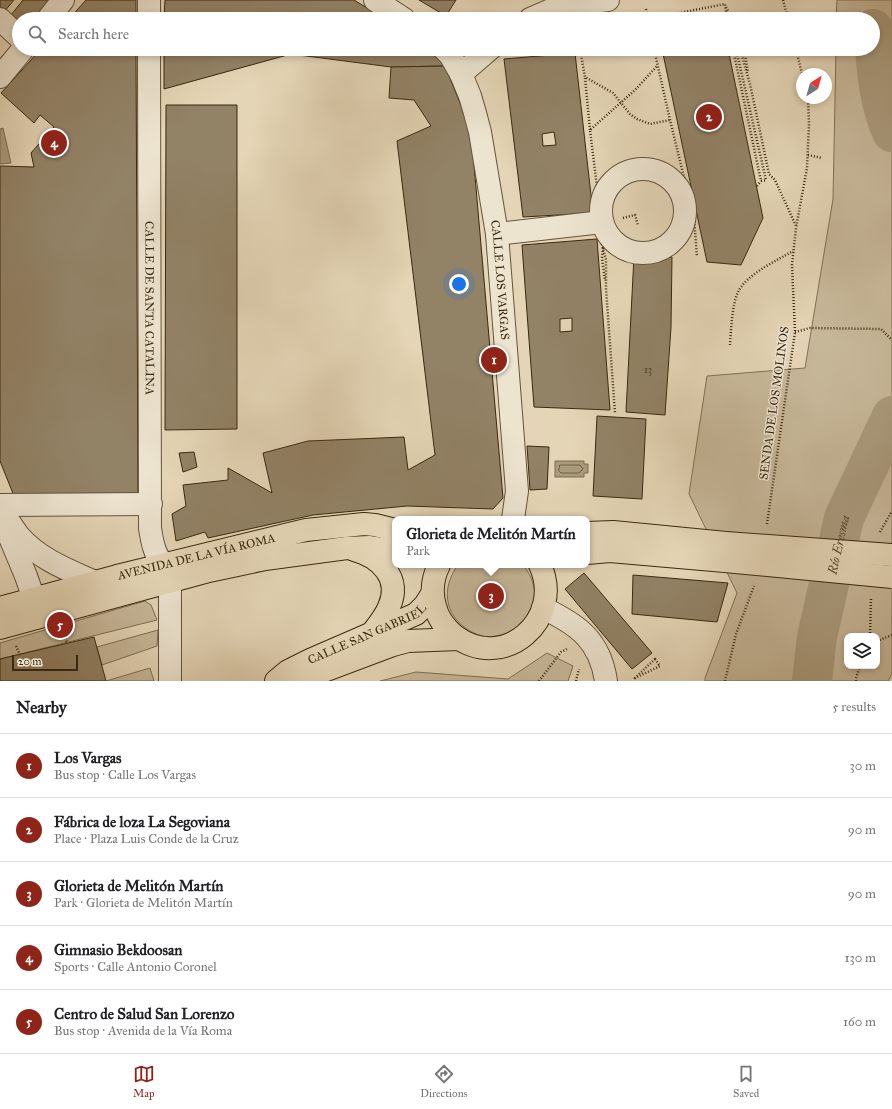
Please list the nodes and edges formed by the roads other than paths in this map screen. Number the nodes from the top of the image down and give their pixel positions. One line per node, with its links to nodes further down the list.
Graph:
1 (63, 0): 5 (street)
2 (149, 0): 6 (street)
3 (375, 0): 7 (street)
4 (608, 0): 8 (street)
5 (54, 12)
6 (149, 12)
7 (393, 12)
8 (546, 12)
9 (0, 19): 10 (street)
10 (12, 30)
11 (17, 56): 16 (street)
12 (149, 56): 19 (street, CALLE DE SANTA CATALINA)
13 (451, 56): 15 (street, CALLE LOS VARGAS)
14 (482, 56): 15 (street)
15 (461, 74): 18 (street, CALLE LOS VARGAS)
16 (0, 77)
17 (602, 212): 18 (street)
18 (497, 234): 21 (street, CALLE LOS VARGAS)
19 (151, 504): 20 (street); 31 (street, CALLE DE SANTA CATALINA)
20 (0, 507): 33 (street); 35 (street)
21 (513, 516)
22 (392, 529): 31 (main road, AVENIDA DE LA VÍA ROMA)
23 (590, 533): 26 (main road)
24 (347, 548): 25 (main road, AVENIDA DE LA VÍA ROMA); 31 (main road, AVENIDA DE LA VÍA ROMA); 40 (main road)
25 (392, 550)
26 (725, 552): 27 (main road); 28 (main road, bridge); 32 (main road, bridge)
27 (590, 553)
28 (892, 555)
29 (434, 568): 34 (main road)
30 (546, 568): 37 (main road)
31 (166, 573): 33 (main road, AVENIDA DE LA VÍA ROMA); 38 (main road, AVENIDA DE LA VÍA ROMA); 42 (street)
32 (892, 577)
33 (95, 582): 35 (main road, AVENIDA DE LA VÍA ROMA)
34 (432, 594): 40 (main road, CALLE SAN GABRIEL); 41 (main road)
35 (34, 599): 36 (main road, AVENIDA DE LA VÍA ROMA); 38 (street)
36 (0, 608)
37 (544, 608): 41 (main road); 45 (street)
38 (53, 613): 39 (main road, AVENIDA DE LA VÍA ROMA)
39 (0, 628)
40 (372, 634): 43 (main road, CALLE SAN GABRIEL)
41 (459, 639): 44 (main road, CALLE SAN GABRIEL)
42 (170, 681)
43 (276, 681)
44 (297, 681)
45 (606, 681)

